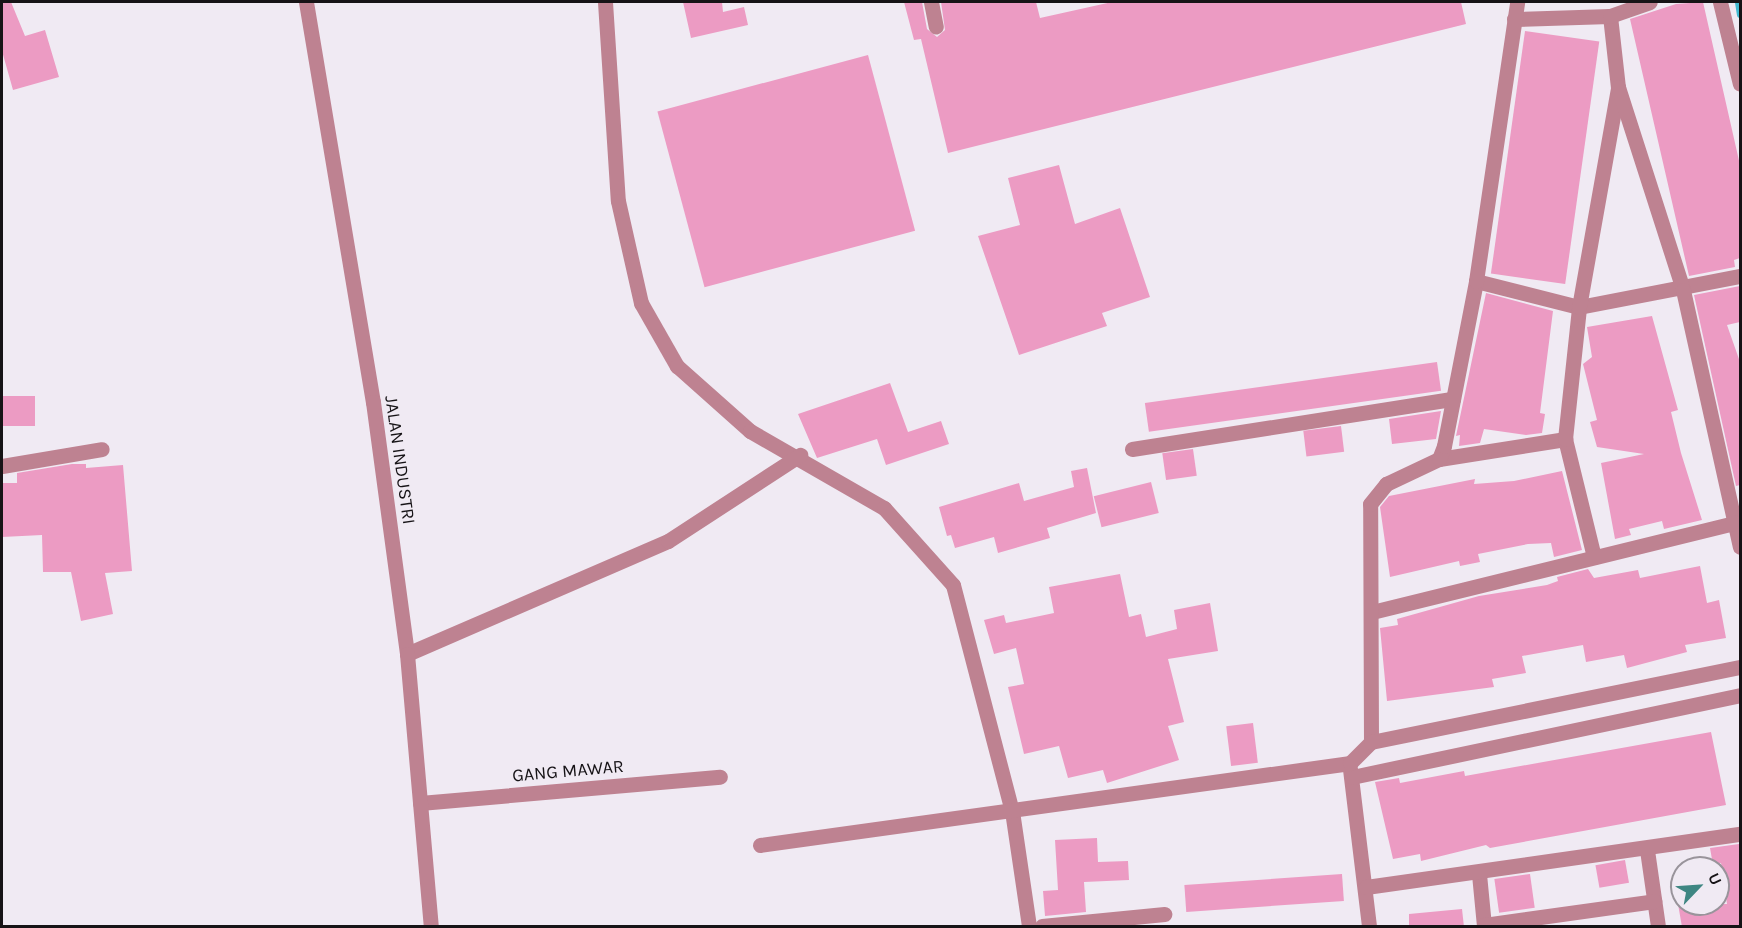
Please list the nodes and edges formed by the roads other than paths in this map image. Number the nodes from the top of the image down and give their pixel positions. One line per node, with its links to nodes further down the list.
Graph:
1 (306, 2): 27 (street, JALAN INDUSTRI)
2 (605, 2): 20 (street)
3 (931, 2): 9 (street)
4 (1517, 2): 8 (street)
5 (1650, 2): 7 (street)
6 (1720, 2): 10 (street)
7 (1610, 16): 8 (street); 11 (street)
8 (1514, 19): 13 (street)
9 (936, 27)
10 (1740, 84)
11 (1618, 87): 14 (street); 15 (street)
12 (1740, 276): 14 (street)
13 (1476, 281): 15 (street); 16 (street)
14 (1683, 290): 15 (street); 23 (street)
15 (1580, 307): 17 (street)
16 (1453, 399): 19 (street); 21 (street)
17 (1565, 439): 21 (street); 25 (street)
18 (102, 449): 22 (street)
19 (1132, 449)
20 (800, 456): 27 (street); 34 (street)
21 (1439, 459): 26 (street)
22 (2, 466)
23 (1735, 523): 24 (street); 25 (street)
24 (1740, 547)
25 (1594, 557): 26 (street)
26 (1372, 612): 30 (street)
27 (407, 654): 33 (street, JALAN INDUSTRI)
28 (1740, 666): 30 (street)
29 (1740, 695): 31 (street)
30 (1371, 742): 31 (street)
31 (1351, 770): 34 (street); 39 (street)
32 (720, 777): 33 (street, GANG MAWAR)
33 (420, 803): 43 (street, JALAN INDUSTRI)
34 (1012, 811): 36 (street); 44 (street)
35 (1740, 834): 37 (street)
36 (759, 845)
37 (1647, 850): 38 (street); 40 (street)
38 (1479, 874): 39 (street); 42 (street)
39 (1366, 887): 46 (street)
40 (1654, 901): 42 (street); 47 (street)
41 (1164, 914): 45 (street)
42 (1484, 926)
43 (431, 927)
44 (1029, 927)
45 (1042, 927)
46 (1369, 927)
47 (1658, 927)

